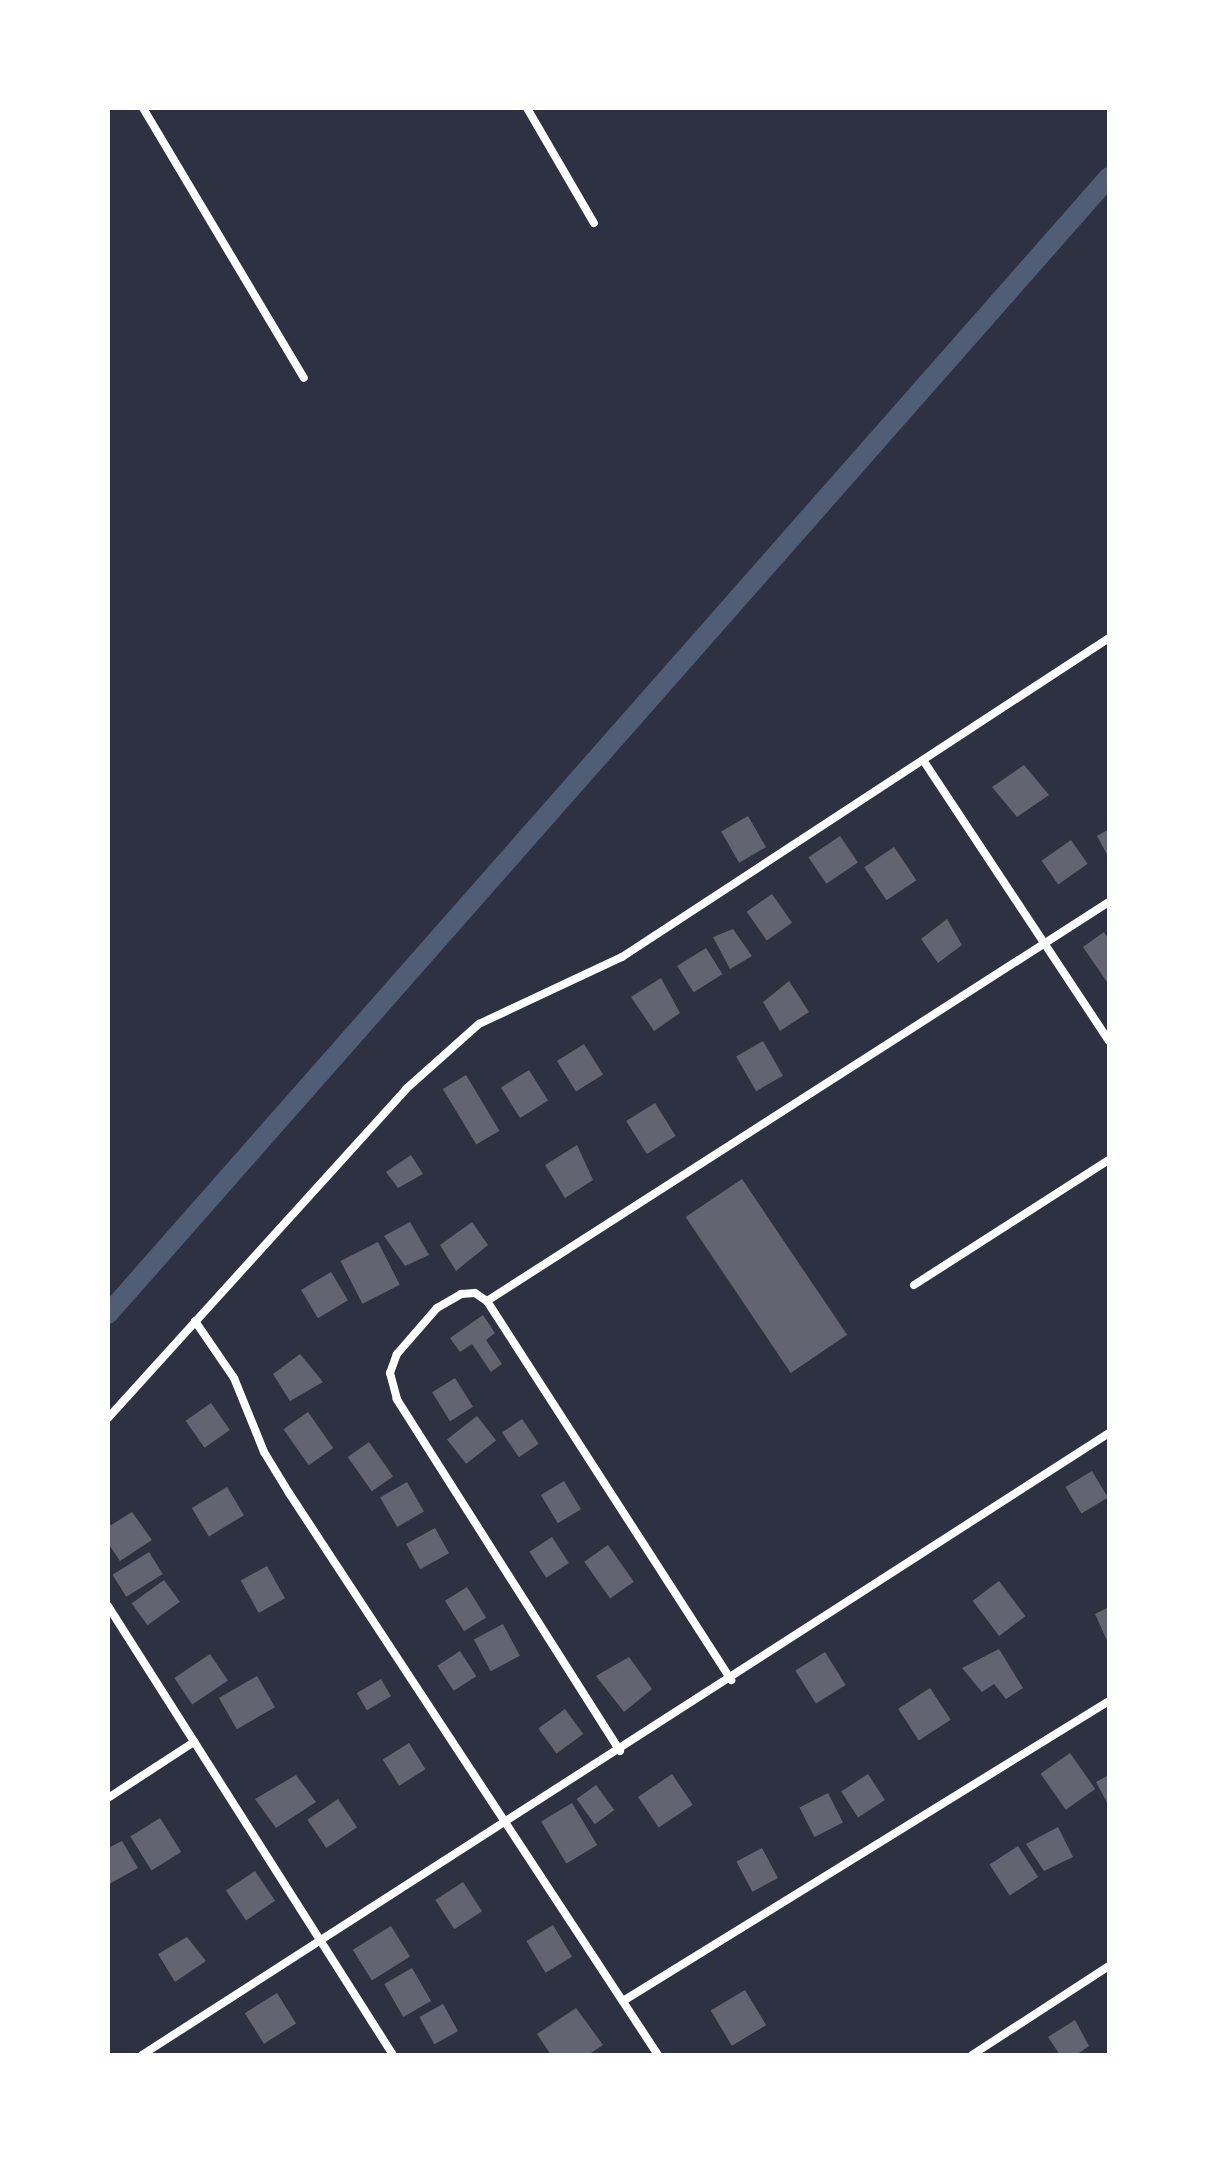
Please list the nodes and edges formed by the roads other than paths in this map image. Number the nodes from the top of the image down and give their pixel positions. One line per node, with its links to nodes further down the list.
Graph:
1 (143, 108): 4 (street)
2 (527, 108): 3 (street)
3 (594, 223)
4 (304, 378)
5 (1109, 638): 6 (street)
6 (925, 763): 8 (street); 13 (street)
7 (1109, 902): 8 (street)
8 (1045, 944): 9 (street); 12 (street)
9 (1109, 1041)
10 (1109, 1160): 11 (street)
11 (914, 1285)
12 (487, 1301): 17 (street); 20 (street)
13 (195, 1321): 14 (street); 22 (street)
14 (108, 1418)
15 (1109, 1433): 17 (street)
16 (108, 1606): 19 (street)
17 (731, 1680): 20 (street)
18 (1109, 1701): 25 (street)
19 (194, 1742): 21 (street); 23 (street)
20 (620, 1751): 22 (street)
21 (108, 1798)
22 (506, 1824): 23 (street); 25 (street)
23 (322, 1942): 26 (street); 27 (street)
24 (1109, 1966): 29 (street)
25 (623, 2001): 28 (street)
26 (142, 2055)
27 (393, 2055)
28 (658, 2055)
29 (972, 2055)

